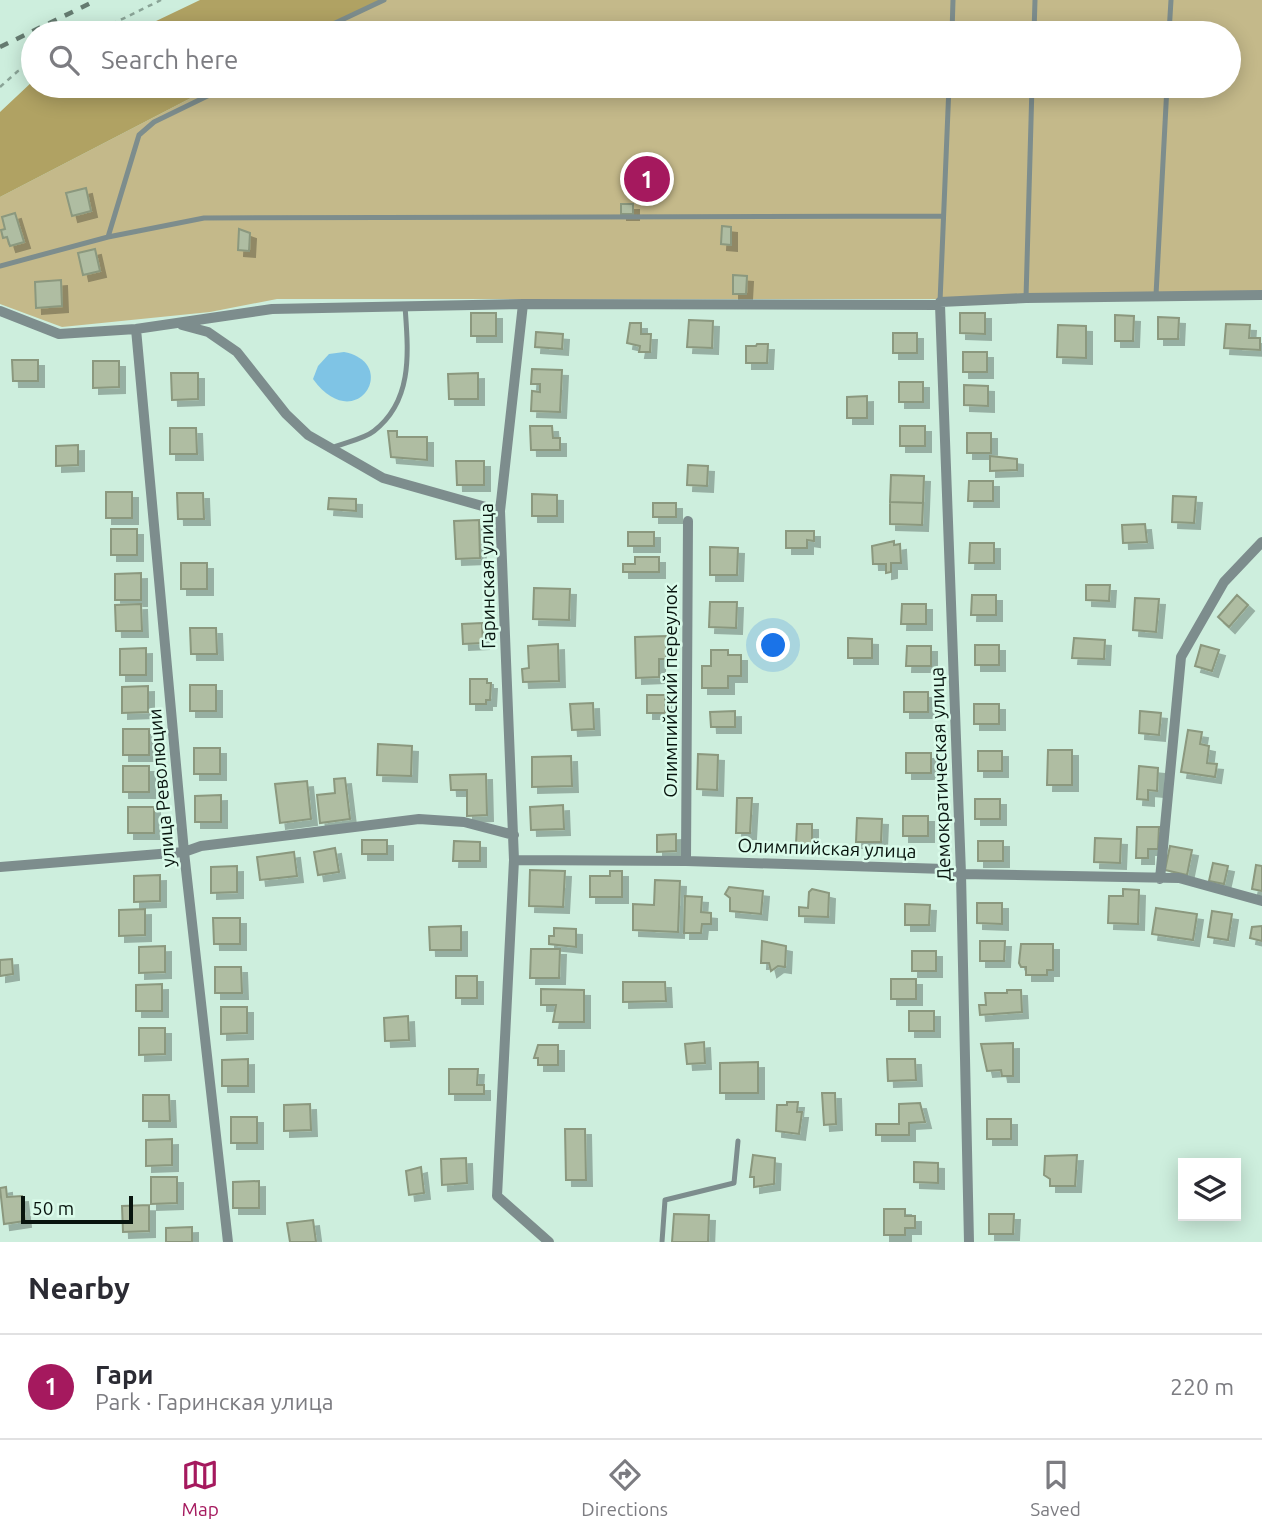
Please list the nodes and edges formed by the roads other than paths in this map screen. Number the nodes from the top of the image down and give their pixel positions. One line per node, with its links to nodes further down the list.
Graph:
1 (384, 0): 5 (lane)
2 (953, 0): 6 (lane)
3 (1035, 0): 7 (lane)
4 (1171, 0): 8 (lane)
5 (339, 21)
6 (952, 21)
7 (1034, 21)
8 (1170, 21)
9 (203, 98): 14 (lane)
10 (948, 98): 13 (lane)
11 (1032, 98): 18 (lane)
12 (1166, 98): 16 (lane)
13 (943, 216): 14 (lane); 19 (lane)
14 (108, 237): 15 (lane)
15 (0, 266)
16 (1156, 295): 17 (street); 18 (street)
17 (1262, 295)
18 (1026, 298): 19 (street)
19 (940, 303): 20 (street); 34 (street, Демократическая улица)
20 (523, 304): 21 (street); 26 (street, Гаринская улица)
21 (405, 305): 23 (street); 25 (lane)
22 (0, 311): 24 (street)
23 (176, 323): 24 (street); 25 (street)
24 (136, 329): 30 (street, улица Революции)
25 (334, 447): 26 (street)
26 (500, 510): 29 (street, Гаринская улица)
27 (688, 521): 32 (street, Олимпийский переулок)
28 (1262, 542): 35 (street)
29 (514, 835): 30 (street); 31 (street, Гаринская улица)
30 (184, 852): 33 (street); 38 (street, улица Революции)
31 (514, 860): 32 (street, Олимпийская улица); 39 (street, Гаринская улица)
32 (686, 860): 34 (street, Олимпийская улица)
33 (0, 867)
34 (961, 874): 35 (street, Олимпийская улица); 41 (street, Демократическая улица)
35 (1160, 879): 36 (street, Олимпийская улица)
36 (1262, 901)
37 (738, 1141): 40 (lane)
38 (228, 1242)
39 (549, 1242)
40 (662, 1242)
41 (969, 1242)

